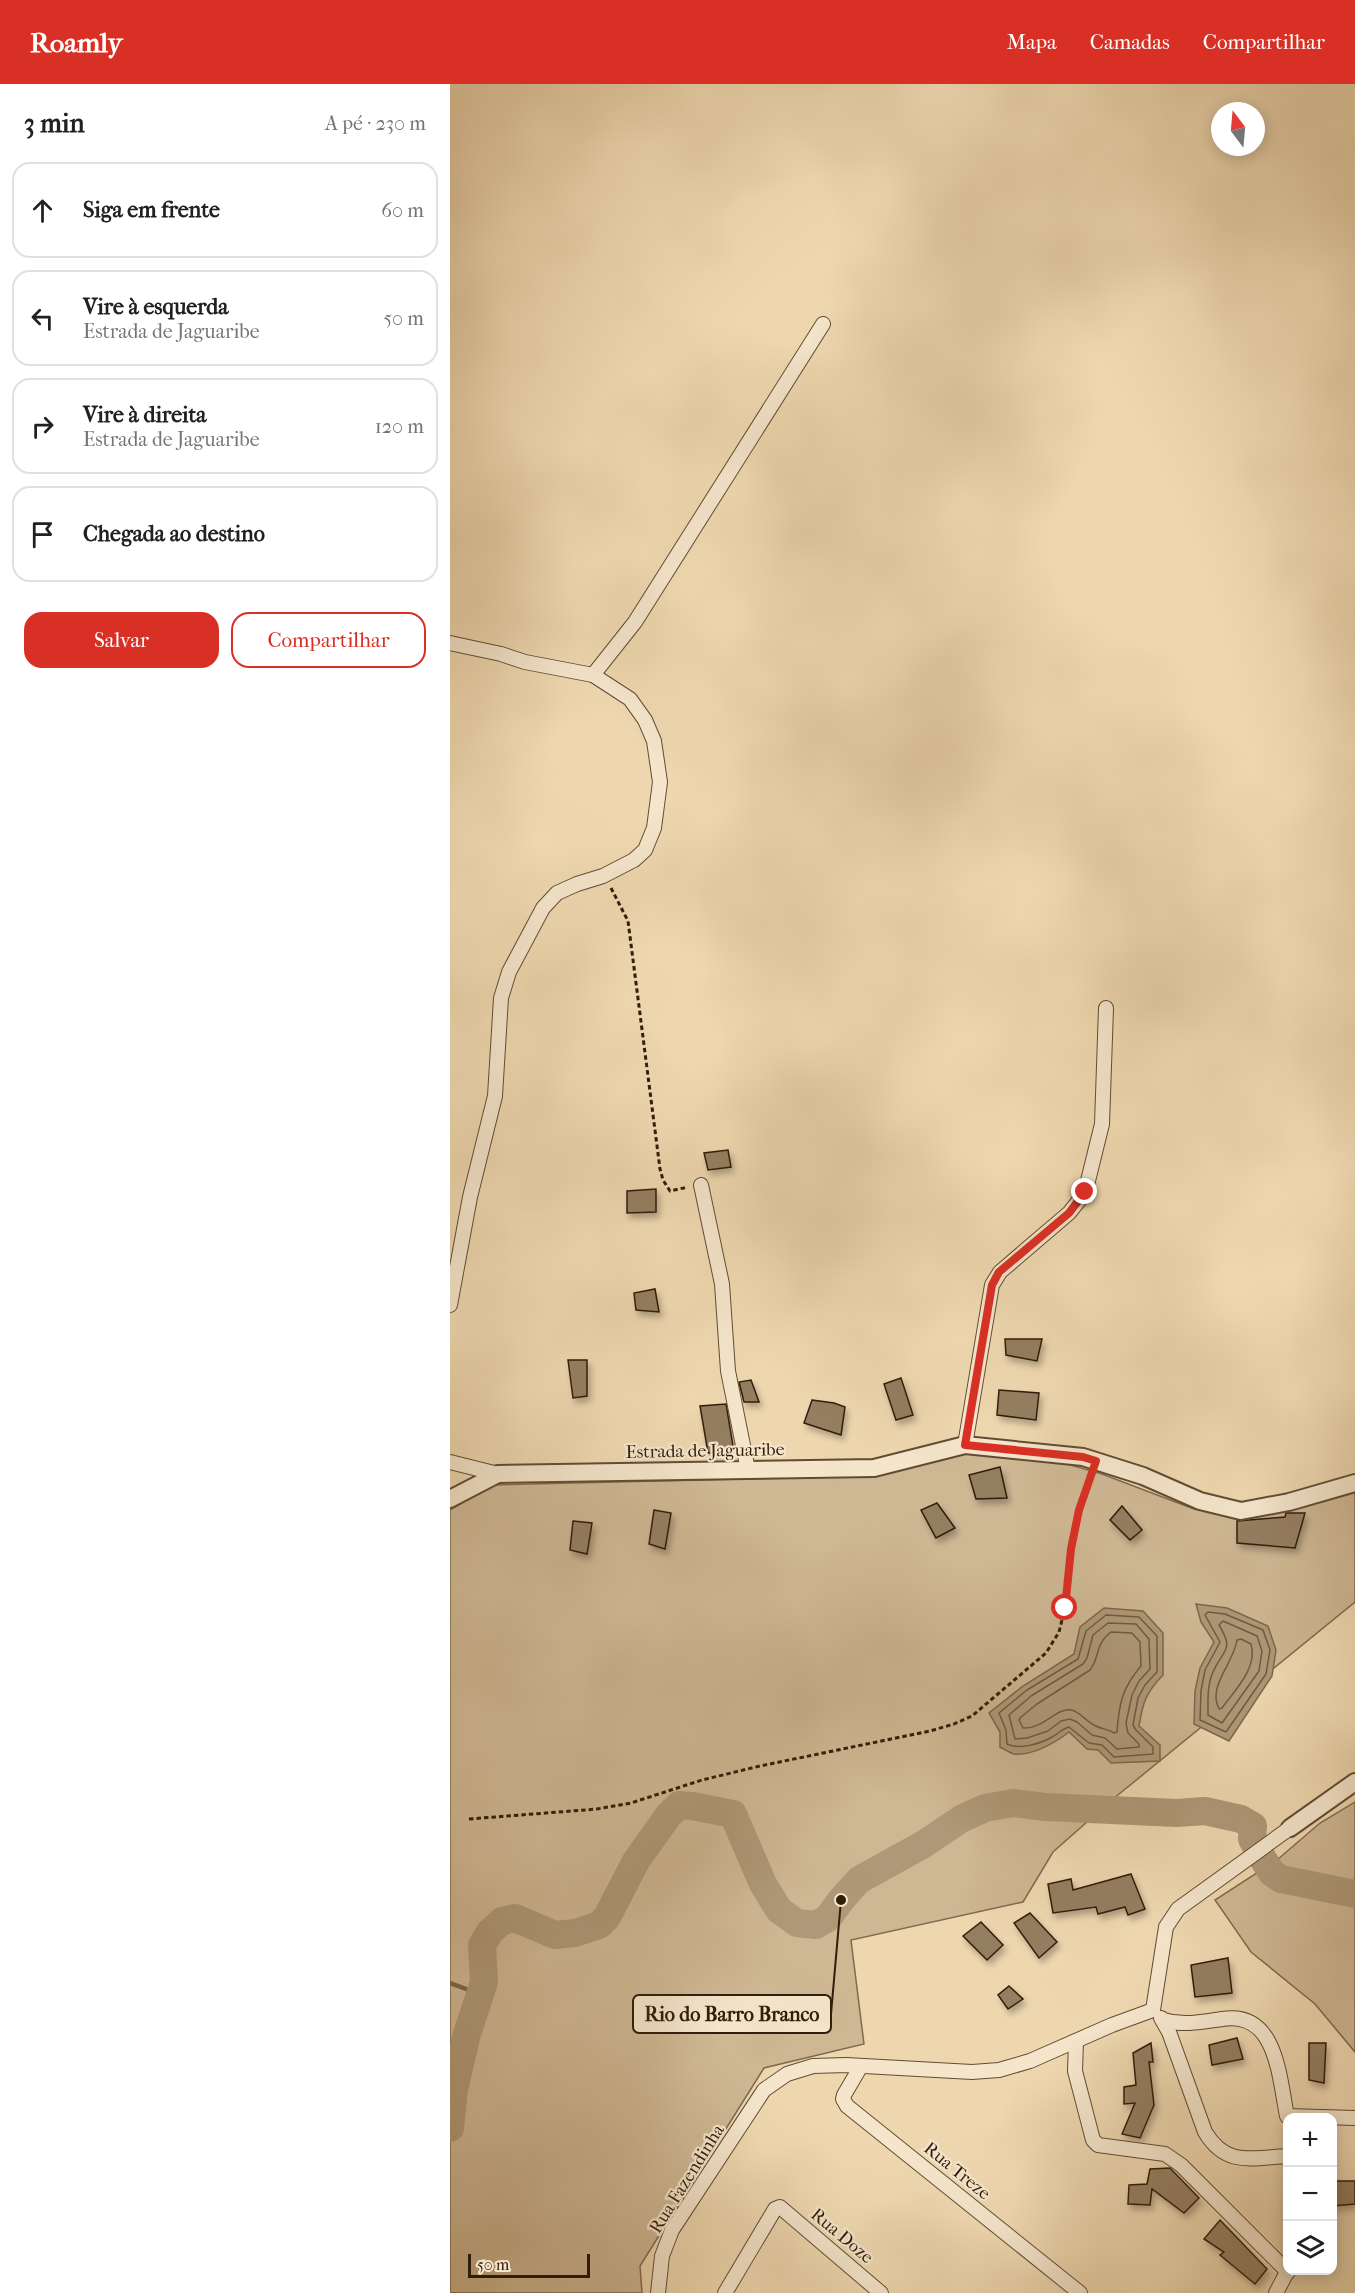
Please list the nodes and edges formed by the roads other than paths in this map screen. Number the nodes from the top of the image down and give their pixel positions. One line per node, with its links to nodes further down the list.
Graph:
1 (823, 324): 3 (street)
2 (450, 643): 3 (street)
3 (592, 675): 6 (street)
4 (1106, 1008): 7 (street)
5 (701, 1185): 9 (street)
6 (450, 1305)
7 (965, 1445): 9 (street, Estrada de Jaguaribe); 11 (street, Estrada de Jaguaribe)
8 (450, 1462): 10 (street)
9 (748, 1470): 10 (street, Estrada de Jaguaribe)
10 (498, 1474): 12 (street, Estrada de Jaguaribe)
11 (1355, 1483)
12 (450, 1499)
13 (1355, 1782): 14 (street)
14 (1290, 1828): 15 (street)
15 (1158, 2015): 16 (street); 18 (street); 21 (street)
16 (1076, 2040): 17 (street); 22 (street)
17 (861, 2066): 24 (street, Rua Fazendinha); 27 (street, Rua Treze)
18 (1287, 2113)
19 (1337, 2118): 20 (street)
20 (1355, 2118)
21 (1283, 2157)
22 (1283, 2266)
23 (1286, 2275): 28 (street)
24 (658, 2293)
25 (725, 2293): 26 (street, Rua Doze)
26 (881, 2293)
27 (1080, 2293)
28 (1276, 2293)

